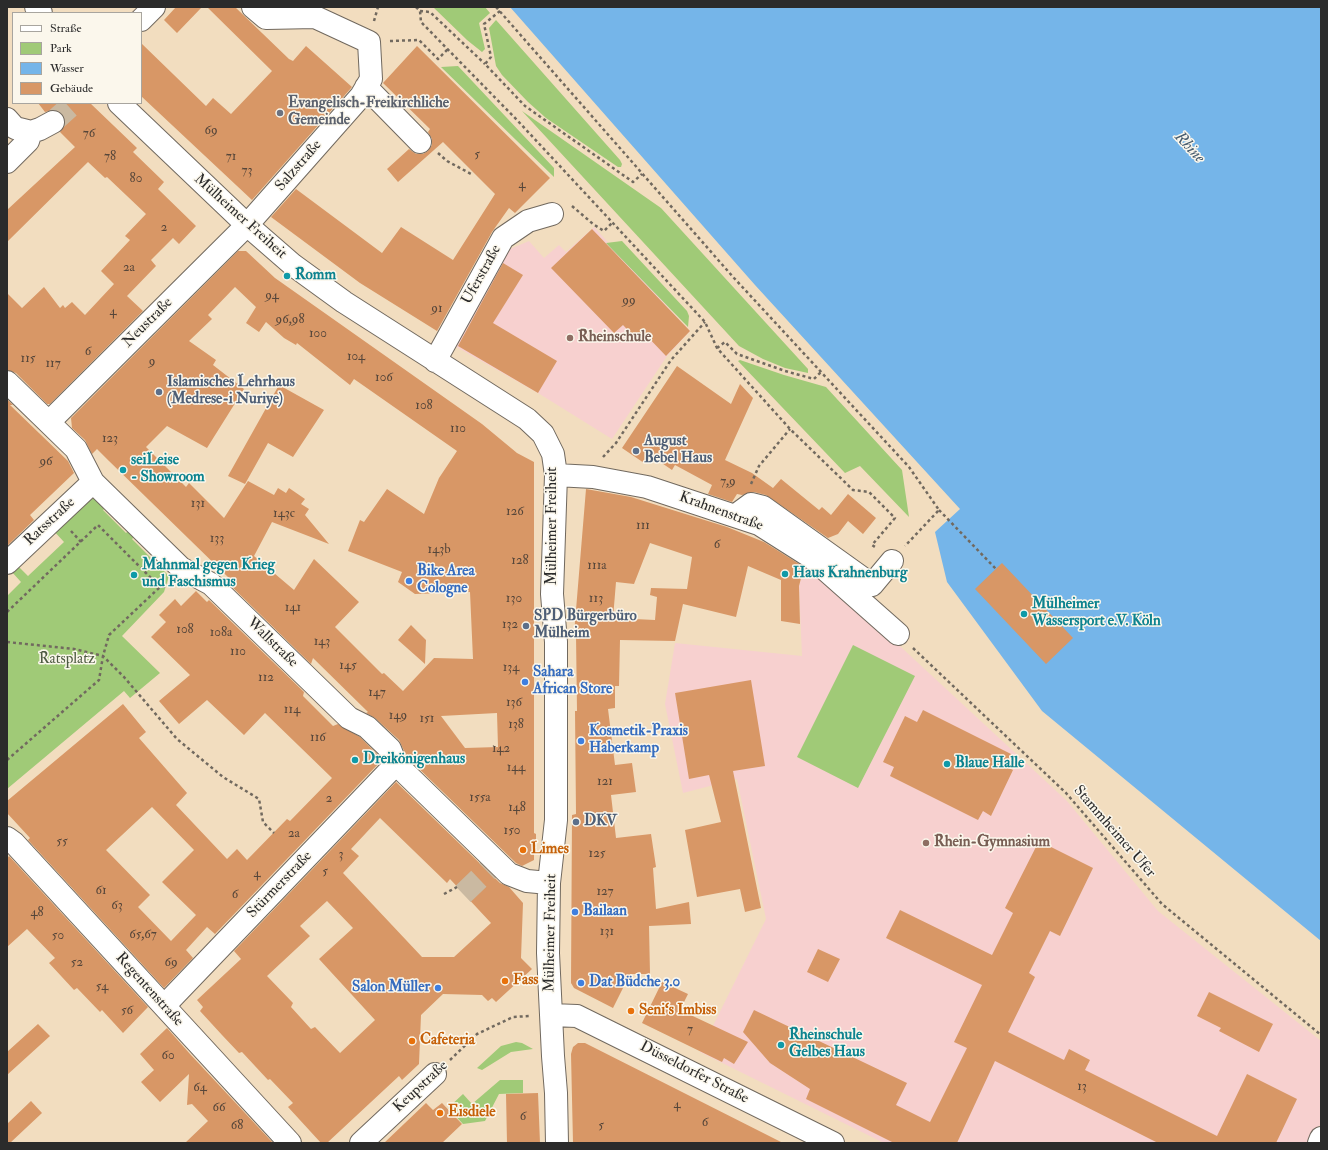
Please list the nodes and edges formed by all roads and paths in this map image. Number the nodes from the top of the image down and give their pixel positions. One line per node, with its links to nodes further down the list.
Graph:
1 (154, 7): 7 (street)
2 (253, 7): 8 (street)
3 (416, 7): 5 (path)
4 (496, 7): 6 (path)
5 (420, 11): 9 (path); 10 (path)
6 (500, 11): 10 (path); 18 (path)
7 (142, 19)
8 (369, 42): 9 (path); 11 (street, Salzstraße)
9 (448, 49): 22 (path)
10 (485, 64): 18 (path)
11 (366, 87): 16 (street); 23 (street, Salzstraße)
12 (120, 104): 23 (street, Mülheimer Freiheit)
13 (7, 119): 15 (street)
14 (52, 122): 15 (street)
15 (31, 132): 17 (street)
16 (426, 146): 19 (path)
17 (7, 162)
18 (642, 174): 27 (path)
19 (473, 175)
20 (572, 206): 22 (path)
21 (552, 214): 26 (street, Uferstraße)
22 (612, 223): 24 (path)
23 (247, 225): 26 (street, Mülheimer Freiheit); 29 (street, Neustraße)
24 (705, 322): 25 (path); 32 (path)
25 (717, 348): 27 (path); 30 (path)
26 (435, 361): 31 (street, Mülheimer Freiheit)
27 (821, 372): 35 (path)
28 (7, 382): 29 (street, Wallstraße)
29 (48, 422): 33 (street, Wallstraße)
30 (790, 429): 34 (path); 38 (path)
31 (556, 475): 32 (street, Krahnenstraße); 49 (street, Mülheimer Freiheit)
32 (593, 477): 36 (street, Krahnenstraße)
33 (93, 482): 39 (street, Ratsstraße); 46 (street, Wallstraße)
34 (751, 483)
35 (938, 510): 37 (path); 40 (path)
36 (736, 515): 38 (street); 42 (street, Krahnenstraße)
37 (921, 528)
38 (892, 560)
39 (7, 563)
40 (996, 569)
41 (7, 612): 44 (path)
42 (898, 634): 54 (path, Stammheimer Ufer)
43 (7, 642): 44 (path)
44 (103, 656): 45 (path); 47 (path)
45 (7, 760)
46 (396, 764): 49 (street, Wallstraße); 52 (street, Stürmerstraße)
47 (274, 833)
48 (7, 838): 52 (street, Regentenstraße)
49 (550, 883): 53 (street, Mülheimer Freiheit)
50 (457, 887): 51 (path)
51 (444, 894)
52 (164, 1006): 57 (street, Regentenstraße)
53 (551, 1015): 55 (path, Keupstraße); 59 (street, Mülheimer Freiheit); 60 (street, Düsseldorfer Straße)
54 (1321, 1036)
55 (435, 1074): 58 (street, Keupstraße)
56 (1321, 1138): 61 (street)
57 (290, 1143)
58 (361, 1143)
59 (557, 1143)
60 (834, 1143)
61 (1319, 1143)

